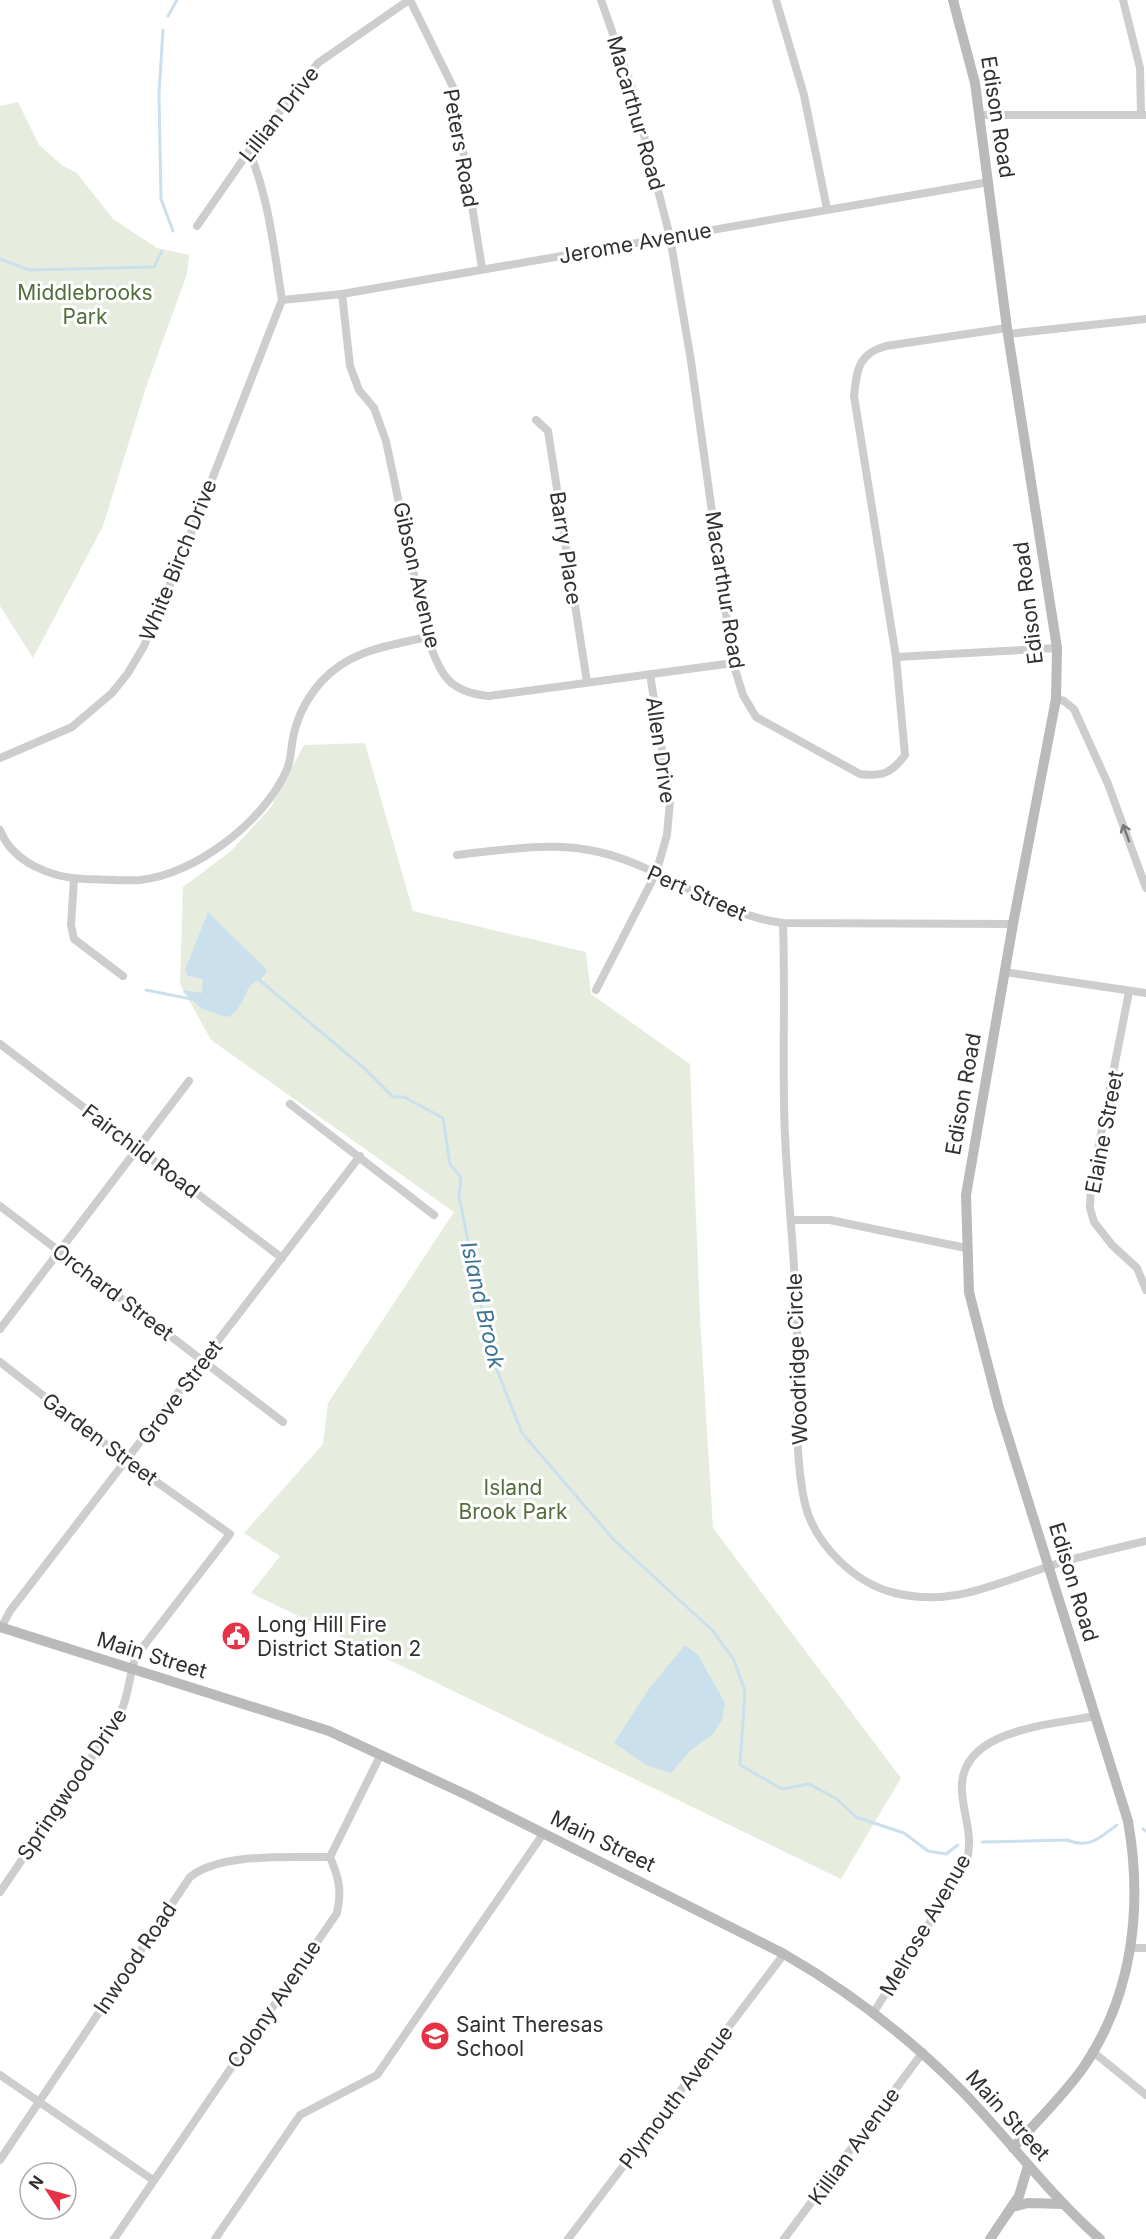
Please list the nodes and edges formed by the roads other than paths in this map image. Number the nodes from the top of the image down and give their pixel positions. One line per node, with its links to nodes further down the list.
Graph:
1 (410, 0): 8 (street, Lillian Drive); 13 (street, Peters Road)
2 (601, 0): 12 (street, Macarthur Road)
3 (776, 0): 10 (street)
4 (953, 0): 6 (street, Edison Road)
5 (1123, 0): 7 (street)
6 (980, 115): 7 (street); 9 (street, Edison Road)
7 (1144, 116)
8 (249, 151): 11 (street, Lillian Drive); 15 (street)
9 (989, 182): 10 (street, Jerome Avenue); 17 (street, Edison Road)
10 (826, 209): 12 (street, Jerome Avenue)
11 (197, 226)
12 (670, 237): 13 (street, Jerome Avenue); 22 (street, Macarthur Road)
13 (482, 268): 14 (street, Jerome Avenue)
14 (342, 294): 15 (street, Jerome Avenue); 19 (street, Gibson Avenue)
15 (282, 300): 26 (street, White Birch Drive)
16 (1146, 319): 17 (street, Macarthur Road)
17 (1008, 331): 20 (street, Edison Road); 21 (street, Macarthur Road)
18 (536, 420): 24 (street, Barry Place)
19 (428, 637): 24 (street, Gibson Avenue); 30 (street)
20 (1057, 648): 21 (street); 25 (street, Edison Road)
21 (896, 657): 22 (street, Macarthur Road)
22 (733, 663): 23 (street, Gibson Avenue)
23 (650, 674): 24 (street, Gibson Avenue); 29 (street, Allen Drive)
24 (587, 682)
25 (1056, 699): 31 (street, one-way to 25); 33 (street, Edison Road)
26 (0, 758)
27 (0, 830): 30 (street)
28 (457, 855): 29 (street, Pert Street)
29 (656, 873): 32 (street, Pert Street); 36 (street, Allen Drive)
30 (74, 879): 35 (street)
31 (1146, 888)
32 (783, 923): 33 (street, Pert Street); 46 (street, Woodridge Circle)
33 (1013, 924): 34 (street, Edison Road)
34 (1004, 972): 37 (street); 47 (street, Edison Road)
35 (123, 976)
36 (596, 990)
37 (1129, 992): 38 (street); 50 (street, Elaine Street)
38 (1146, 993)
39 (0, 1044): 42 (street, Fairchild Road)
40 (189, 1081): 42 (street)
41 (290, 1104): 43 (street)
42 (139, 1149): 48 (street); 49 (street, Fairchild Road)
43 (360, 1155): 45 (street); 49 (street, Grove Street)
44 (0, 1206): 48 (street, Orchard Street)
45 (434, 1215)
46 (791, 1220): 47 (street); 57 (street, Woodridge Circle)
47 (966, 1248): 57 (street, Edison Road)
48 (58, 1252): 51 (street); 52 (street, Orchard Street)
49 (282, 1258): 52 (street, Grove Street)
50 (1146, 1290)
51 (0, 1329)
52 (204, 1361): 54 (street, Orchard Street); 55 (street, Grove Street)
53 (0, 1362): 55 (street, Garden Street)
54 (284, 1422)
55 (127, 1461): 58 (street, Grove Street); 59 (street, Garden Street)
56 (1146, 1541): 57 (street, Woodridge Circle)
57 (1048, 1566): 60 (street, Edison Road)
58 (1, 1628): 59 (street, Main Street)
59 (131, 1670): 61 (street, Main Street); 64 (street, Springwood Drive)
60 (1095, 1716): 65 (street, Edison Road); 68 (street, Melrose Avenue)
61 (381, 1754): 62 (street, Main Street); 63 (street)
62 (543, 1834): 67 (street, Main Street); 81 (street)
63 (330, 1857): 73 (street, Inwood Road); 77 (street, Colony Avenue)
64 (0, 1892)
65 (1131, 1948): 66 (street); 70 (street, Edison Road)
66 (1146, 1948)
67 (784, 1954): 68 (street, Main Street); 82 (street, Plymouth Avenue)
68 (874, 2012): 69 (street, Main Street)
69 (922, 2052): 74 (street, Main Street); 83 (street, Killian Avenue)
70 (1092, 2052): 72 (street); 74 (street, Edison Road)
71 (0, 2075): 73 (street)
72 (1146, 2095)
73 (40, 2102): 75 (street, Inwood Road); 77 (street)
74 (1013, 2148): 76 (street, Main Street)
75 (0, 2160)
76 (1028, 2166): 78 (street, Main Street); 79 (street)
77 (153, 2180): 80 (street, Colony Avenue)
78 (1064, 2204): 79 (street); 85 (street, Main Street)
79 (1012, 2207): 84 (street)
80 (114, 2239)
81 (215, 2239)
82 (570, 2239)
83 (784, 2239)
84 (990, 2239)
85 (1100, 2239)

